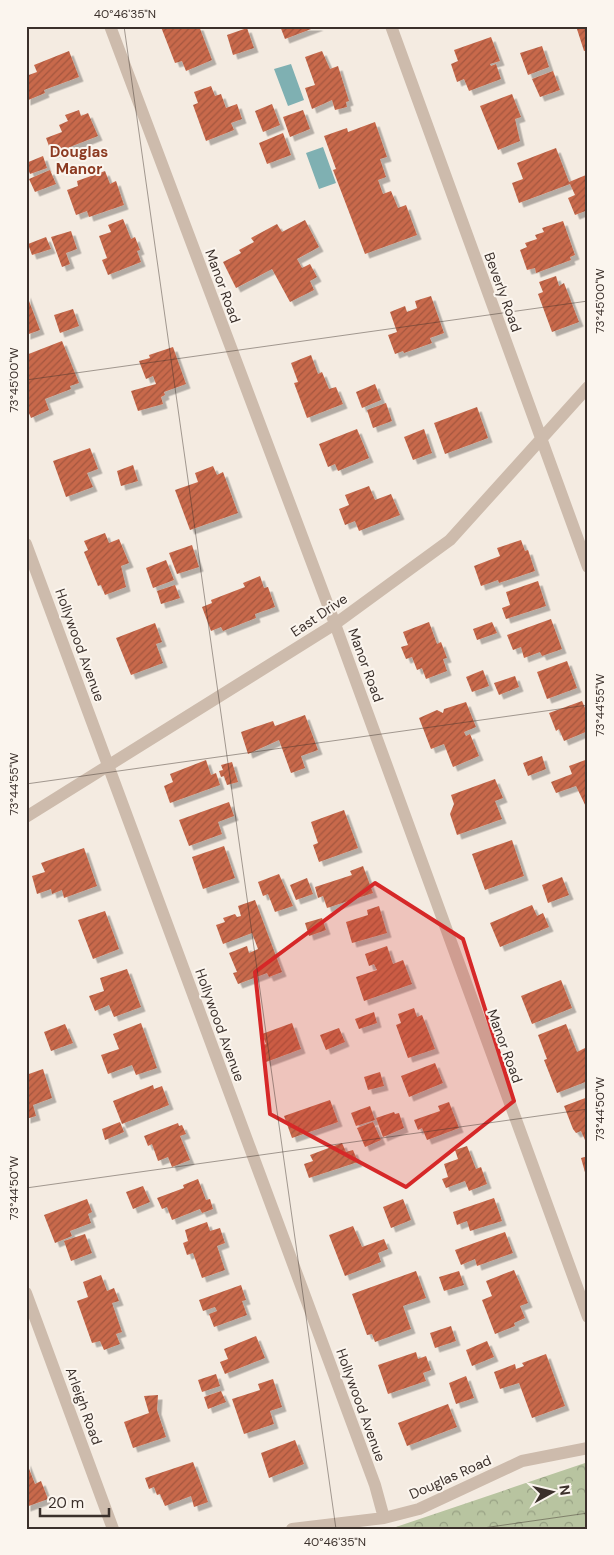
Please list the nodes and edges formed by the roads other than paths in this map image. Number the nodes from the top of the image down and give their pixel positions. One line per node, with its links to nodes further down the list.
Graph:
1 (110, 26): 7 (street, Manor Road)
2 (391, 26): 4 (street, Beverly Road)
3 (588, 387): 4 (street, East Drive)
4 (541, 440): 6 (street, Beverly Road); 7 (street, East Drive)
5 (26, 544): 8 (street, Hollywood Avenue)
6 (588, 567)
7 (335, 624): 8 (street, East Drive); 11 (street, Manor Road)
8 (108, 766): 9 (street, East Drive); 13 (street, Hollywood Avenue)
9 (26, 817)
10 (26, 1293): 14 (street, Arleigh Road)
11 (588, 1317)
12 (588, 1448): 13 (street, Douglas Road)
13 (384, 1518): 15 (street, Douglas Road)
14 (113, 1529)
15 (292, 1529)

